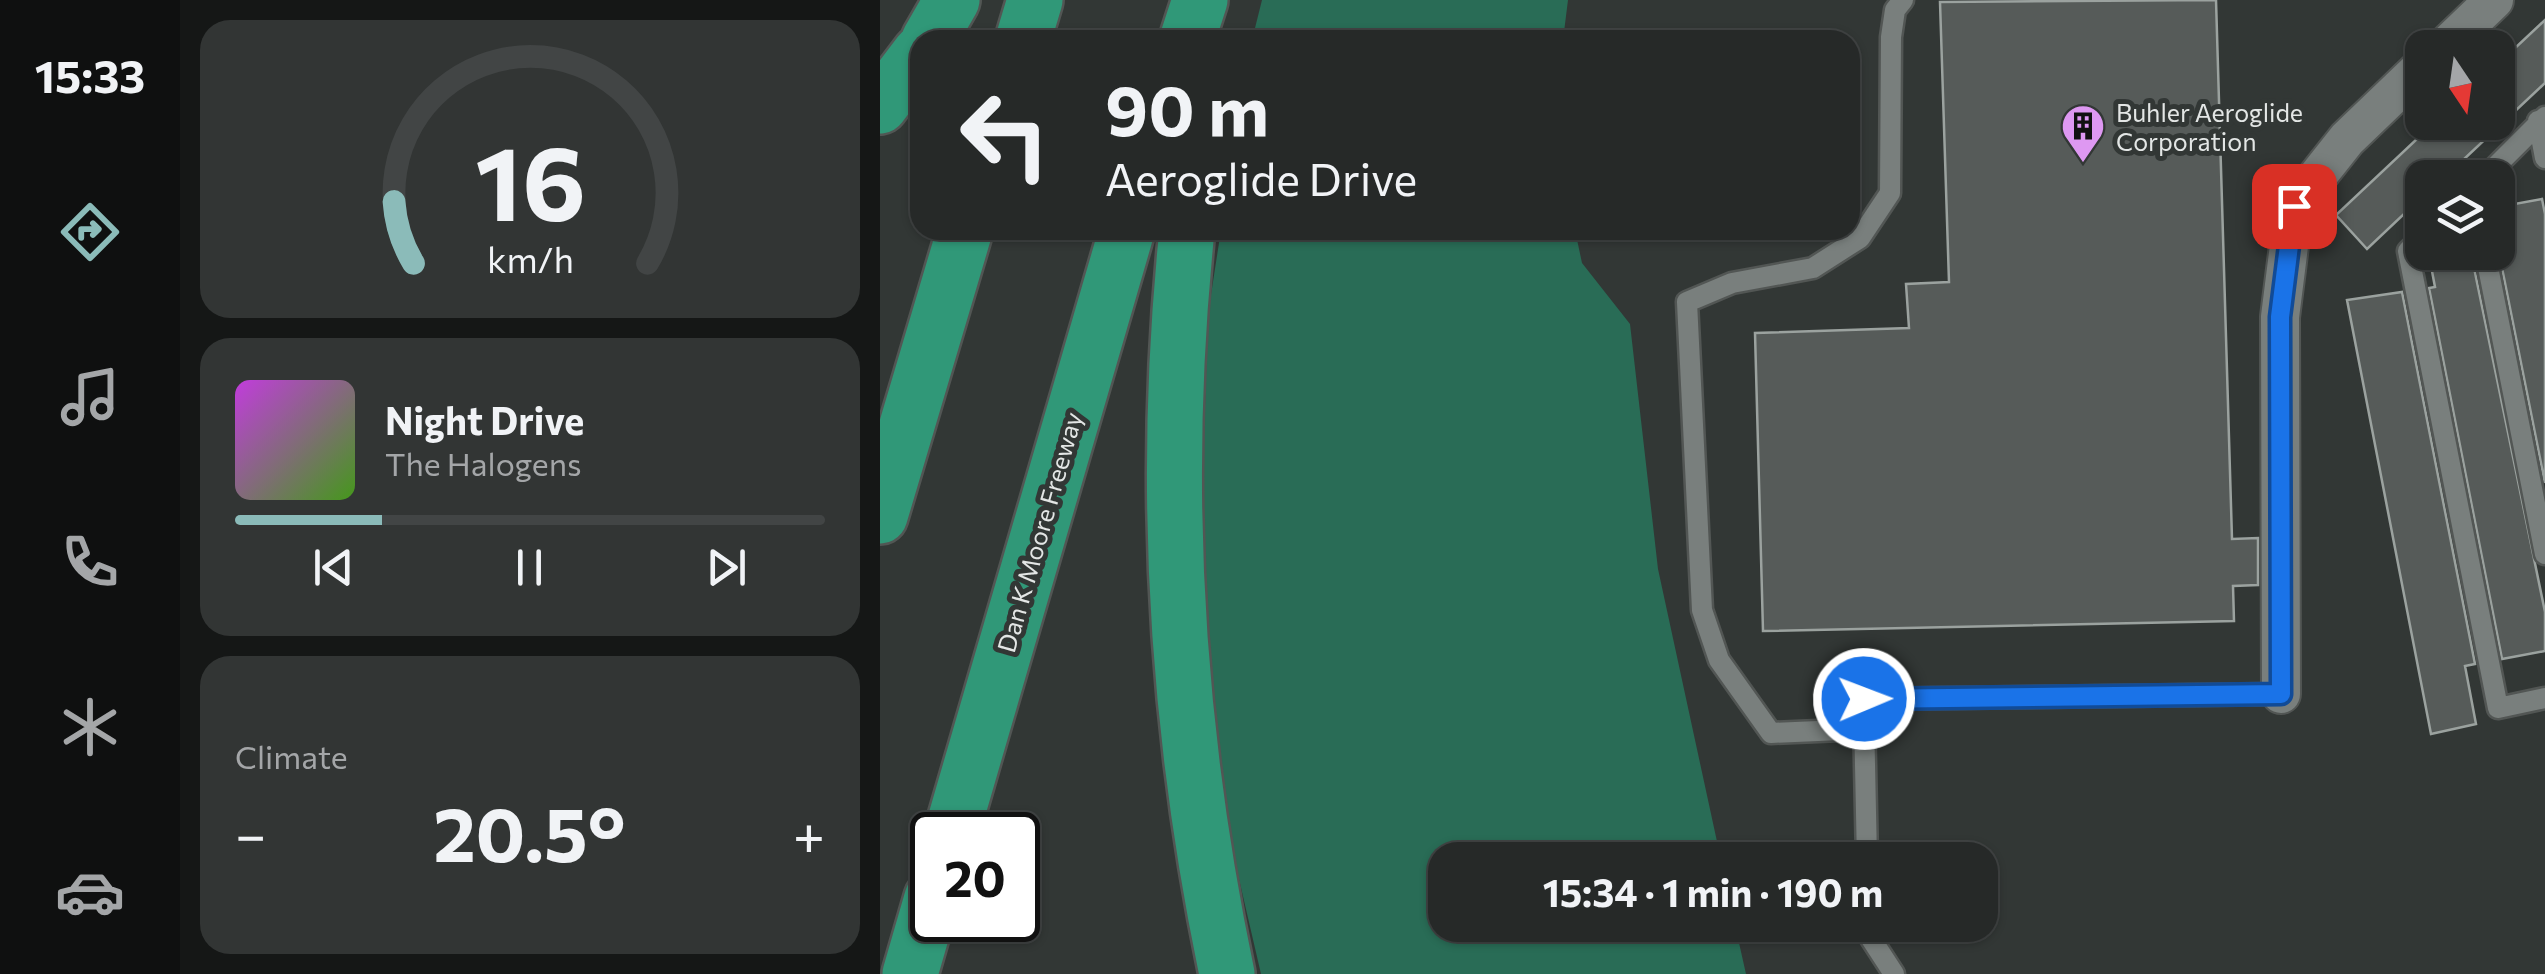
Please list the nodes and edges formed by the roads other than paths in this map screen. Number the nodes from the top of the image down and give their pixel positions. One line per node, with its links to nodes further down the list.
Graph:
1 (952, 0): 7 (highway)
2 (1035, 0): 8 (highway)
3 (1200, 0): 9 (highway)
4 (1211, 0): 10 (highway)
5 (1902, 0): 18 (lane)
6 (2494, 0): 11 (street)
7 (935, 30)
8 (1026, 30)
9 (1190, 30)
10 (1208, 30)
11 (2463, 30)
12 (910, 66): 14 (highway)
13 (2405, 84): 28 (street)
14 (880, 106)
15 (2543, 120): 16 (lane); 17 (lane)
16 (2545, 158)
17 (2502, 160)
18 (1860, 238)
19 (963, 240): 25 (highway)
20 (1124, 240): 32 (highway, Dan K Moore Freeway)
21 (1187, 240): 37 (highway)
22 (1857, 240): 31 (lane)
23 (2412, 270): 29 (lane)
24 (2488, 270): 26 (lane)
25 (880, 516)
26 (2545, 554)
27 (1863, 669): 30 (lane)
28 (2281, 694): 30 (lane)
29 (2545, 698)
30 (1864, 699): 31 (lane)
31 (1864, 730): 33 (lane)
32 (958, 812)
33 (1867, 842)
34 (919, 942): 36 (highway)
35 (1873, 942): 38 (lane)
36 (910, 974)
37 (1226, 974)
38 (1894, 974)

